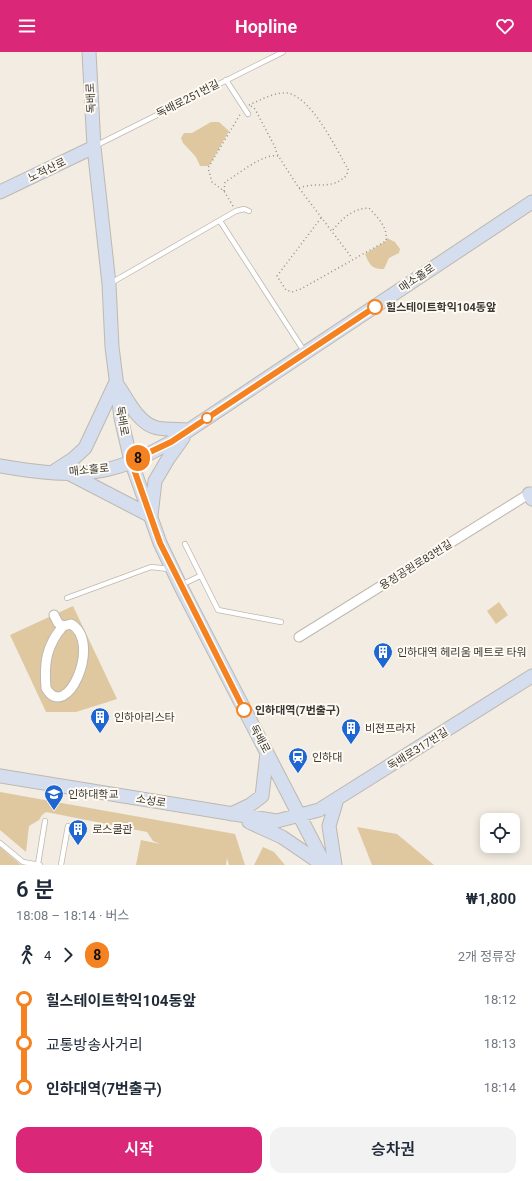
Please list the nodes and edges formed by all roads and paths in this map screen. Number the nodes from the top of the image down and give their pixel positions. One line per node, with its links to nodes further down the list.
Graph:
1 (89, 52): 6 (main road, 독배로)
2 (283, 52): 3 (lane, 독배로251번길)
3 (226, 80): 4 (lane); 6 (lane, 독배로251번길)
4 (246, 106): 5 (lane); 7 (path); 8 (path); 9 (path)
5 (248, 114)
6 (94, 147): 10 (main road, 노적산로); 18 (main road, 독배로)
7 (278, 156): 8 (path); 9 (path)
8 (298, 188): 14 (path)
9 (224, 191): 12 (path)
10 (0, 192)
11 (532, 202): 19 (main road, 매소홀로)
12 (236, 211): 13 (lane); 15 (lane)
13 (249, 211)
14 (321, 218): 16 (path); 17 (path)
15 (220, 221): 18 (lane); 19 (lane)
16 (331, 232): 17 (path); 17 (path)
17 (353, 258)
18 (109, 284): 20 (main road, 독배로)
19 (305, 353): 21 (main road, 매소홀로)
20 (116, 382): 21 (main road); 22 (main road, 독배로); 24 (main road)
21 (189, 430): 22 (main road, 매소홀로); 27 (main road)
22 (131, 461): 25 (main road, 매소홀로); 27 (main road, 독배로)
23 (0, 466): 24 (main road, 매소홀로)
24 (53, 472): 25 (main road, 매소홀로)
25 (68, 473): 27 (main road)
26 (531, 495): 36 (street, 용정공원로83번길)
27 (151, 516): 29 (main road, 독배로)
28 (185, 544): 30 (lane)
29 (174, 572): 31 (main road, 독배로); 32 (lane)
30 (200, 576): 31 (lane); 34 (lane)
31 (180, 586): 40 (main road, 독배로)
32 (67, 598)
33 (54, 615): 35 (street)
34 (281, 622)
35 (63, 626): 38 (street); 38 (street)
36 (299, 637)
37 (532, 676): 42 (main road, 독배로317번길)
38 (46, 688): 39 (street)
39 (37, 692)
40 (268, 753): 43 (main road); 44 (main road, 독배로)
41 (0, 776): 43 (main road, 소성로)
42 (337, 799): 44 (main road, 독배로317번길); 52 (main road)
43 (231, 814): 44 (main road, 소성로); 51 (main road)
44 (301, 816): 51 (main road, 독배로)
45 (45, 821): 49 (lane)
46 (68, 826): 50 (lane)
47 (0, 843): 48 (lane)
48 (25, 864): 49 (lane)
49 (39, 865)
50 (61, 865)
51 (324, 865)
52 (335, 865)

